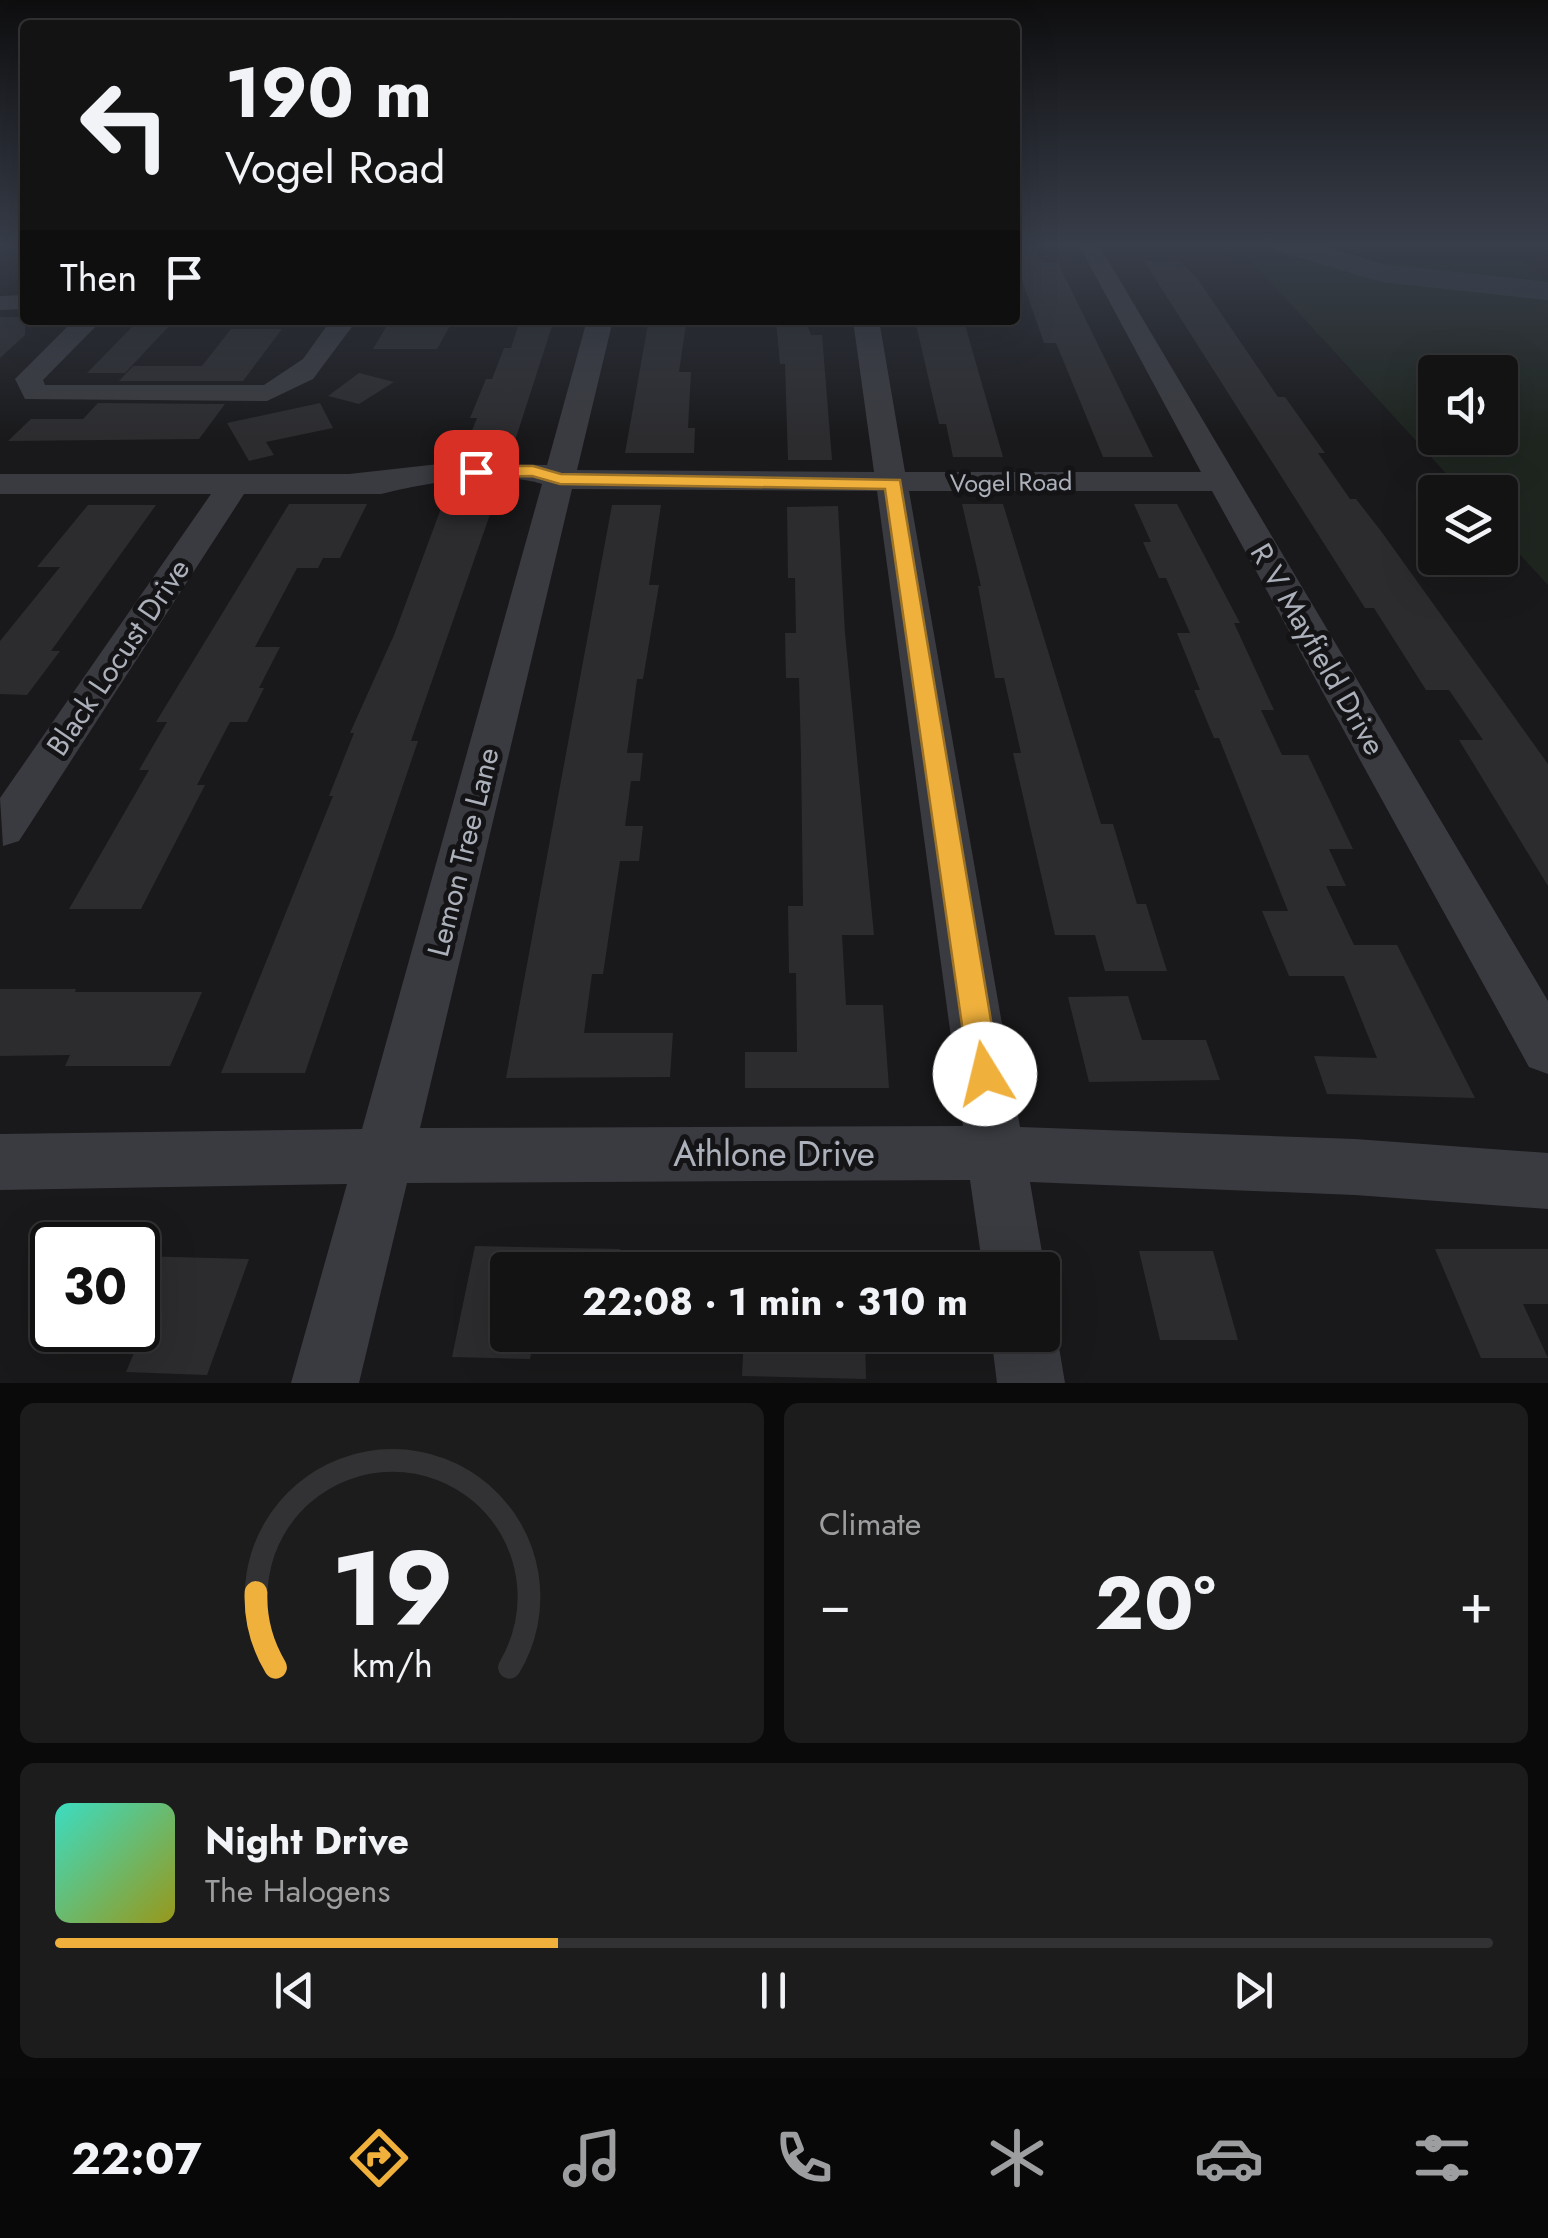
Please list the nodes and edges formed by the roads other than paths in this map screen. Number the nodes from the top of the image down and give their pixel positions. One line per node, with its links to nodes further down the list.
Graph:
1 (1124, 310): 7 (street, R V Mayfield Drive)
2 (84, 325): 3 (street)
3 (341, 325)
4 (599, 325): 6 (street, Lemon Tree Lane)
5 (867, 325): 10 (street)
6 (560, 479): 9 (street, Vogel Road); 10 (street, Vogel Road); 14 (street, Lemon Tree Lane)
7 (1222, 481): 10 (street, Vogel Road); 12 (street, R V Mayfield Drive)
8 (0, 484): 9 (street, Vogel Road)
9 (234, 484): 11 (street, Black Locust Drive)
10 (893, 484): 13 (street)
11 (3, 829)
12 (1548, 1050)
13 (997, 1152): 14 (street, Athlone Drive); 16 (street, Athlone Drive); 17 (street)
14 (385, 1157): 15 (street, Athlone Drive); 19 (street, Lemon Tree Lane)
15 (0, 1162)
16 (1548, 1181)
17 (1011, 1252)
18 (1026, 1352): 20 (street)
19 (325, 1383)
20 (1031, 1383)

